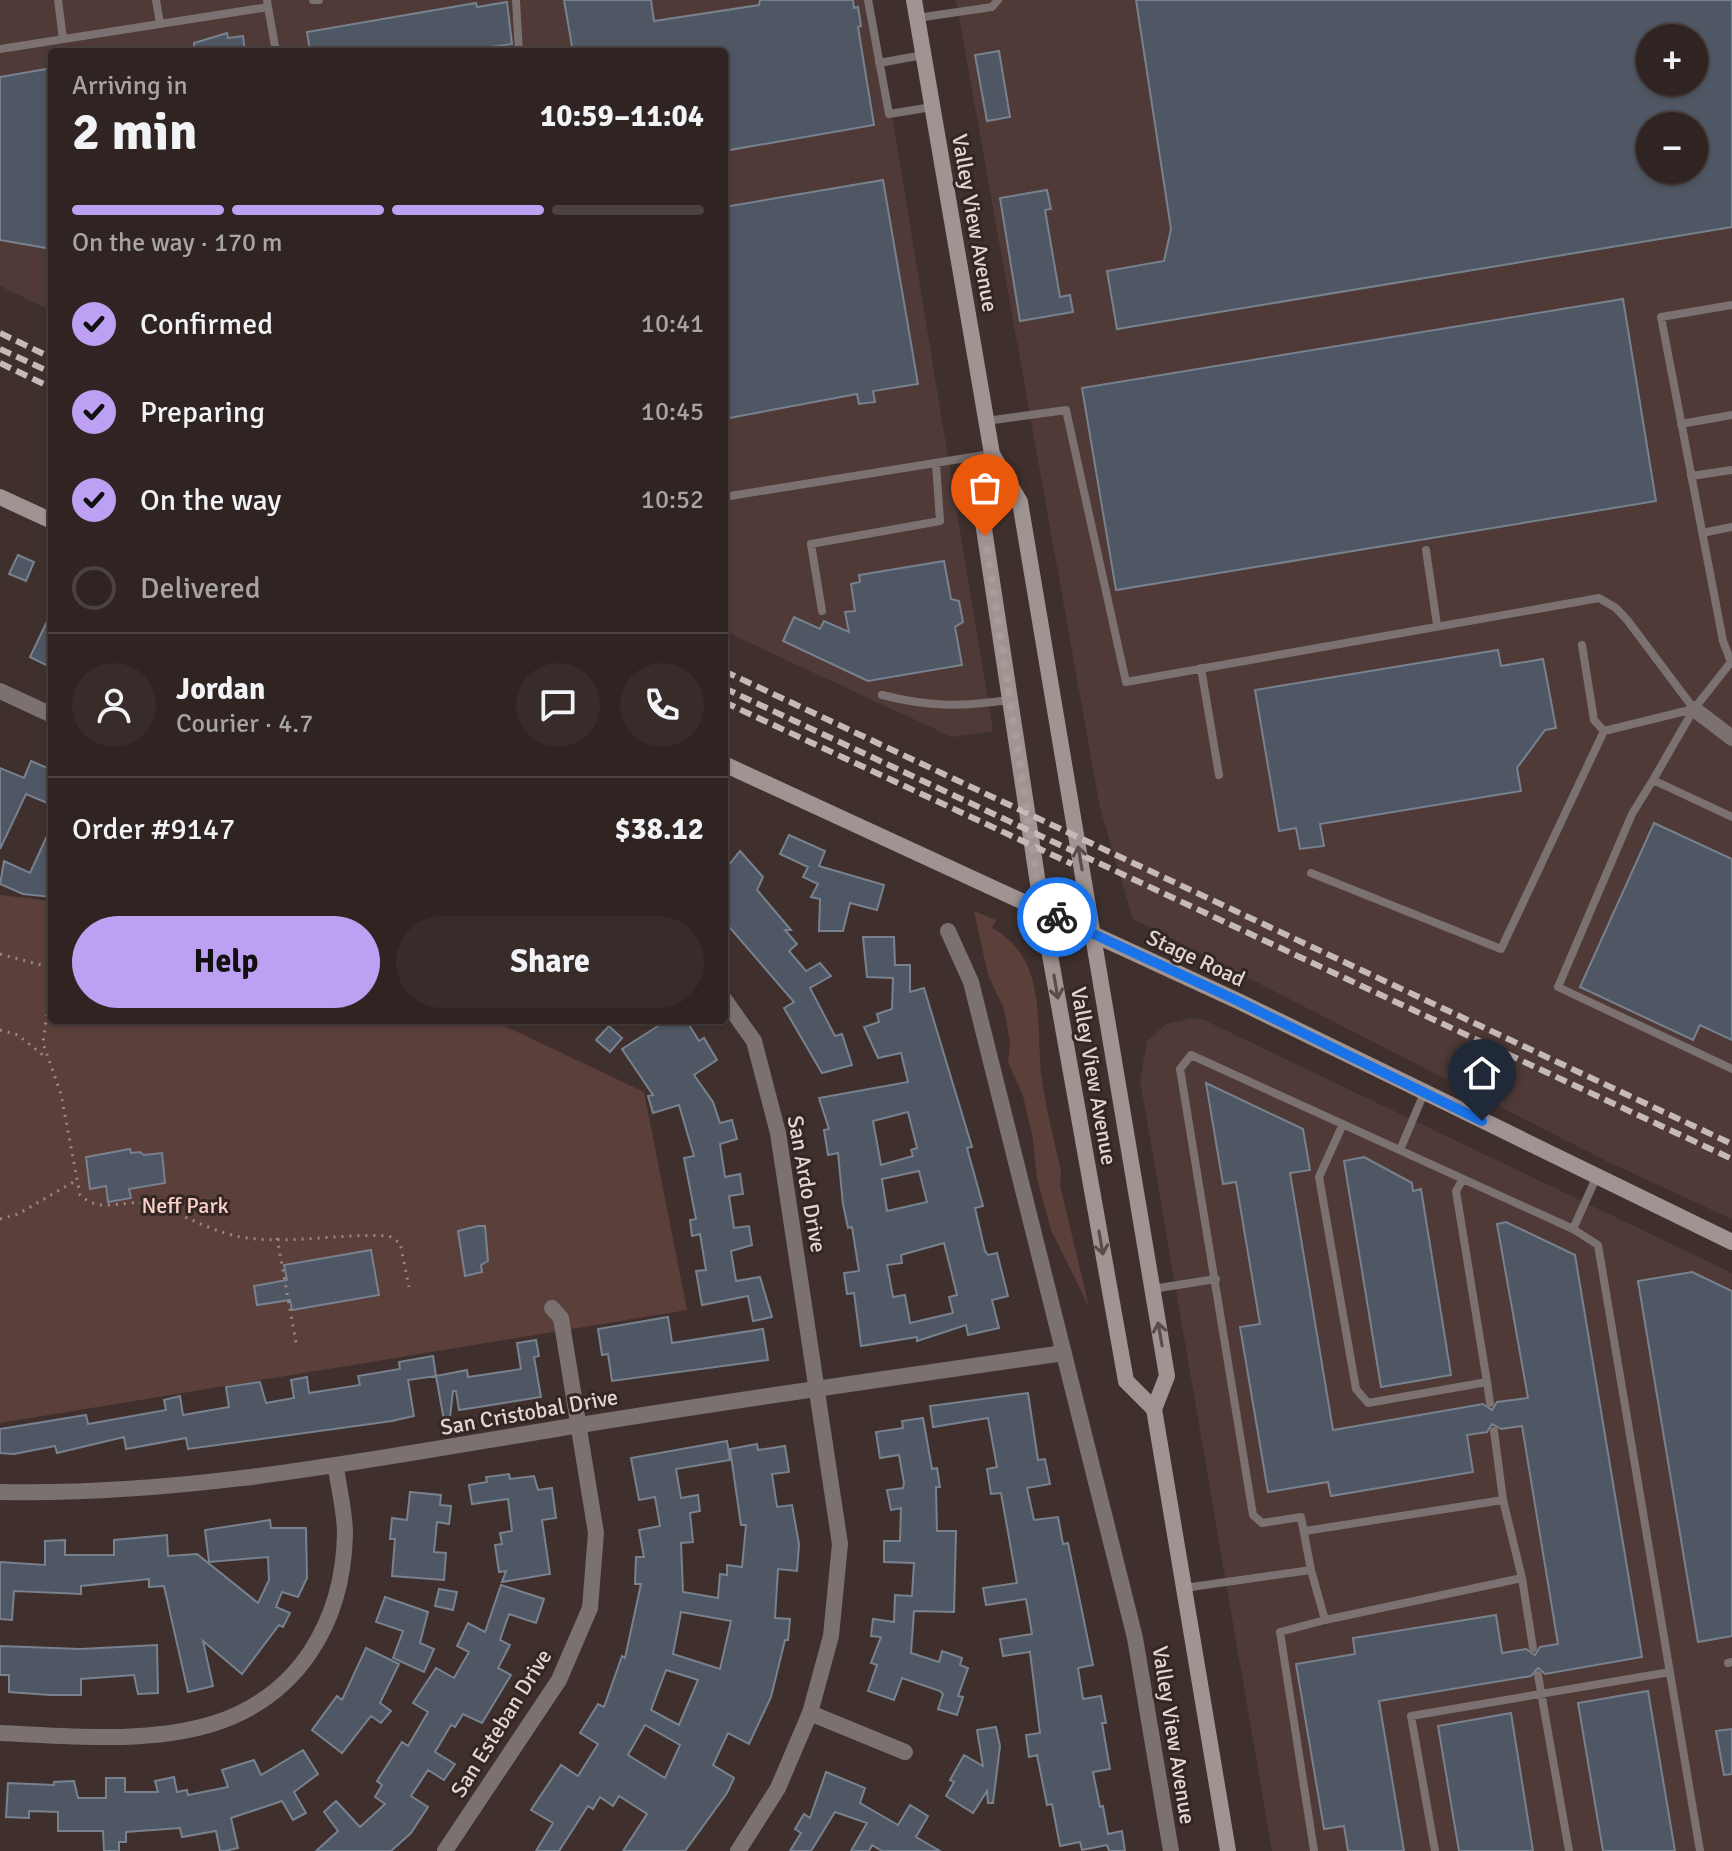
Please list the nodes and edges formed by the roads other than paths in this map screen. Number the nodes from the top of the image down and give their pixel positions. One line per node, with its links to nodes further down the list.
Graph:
1 (58, 0): 10 (lane)
2 (156, 0): 9 (lane)
3 (516, 0): 12 (lane)
4 (868, 0): 15 (lane)
5 (914, 0): 8 (main road, Valley View Avenue)
6 (998, 0): 8 (lane)
7 (268, 4): 9 (lane); 11 (lane)
8 (917, 18): 14 (main road, Valley View Avenue)
9 (160, 24): 10 (lane)
10 (63, 39): 13 (lane)
11 (275, 48)
12 (519, 48)
13 (0, 49)
14 (924, 55): 15 (lane); 16 (main road, Valley View Avenue)
15 (879, 63): 16 (lane)
16 (933, 107): 19 (main road, Valley View Avenue)
17 (1732, 305): 20 (lane)
18 (1732, 415): 20 (lane)
19 (986, 421): 21 (main road, Valley View Avenue); 35 (lane)
20 (1681, 424): 24 (lane)
21 (992, 454): 22 (lane); 38 (main road, Valley View Avenue); 50 (main road, Valley View Avenue, one-way to 21)
22 (936, 464): 25 (lane); 31 (lane)
23 (1732, 470): 24 (lane)
24 (1691, 476): 29 (lane)
25 (728, 496)
26 (0, 497): 27 (main road)
27 (48, 519)
28 (1732, 527): 29 (lane)
29 (1702, 533): 34 (lane)
30 (1426, 550): 32 (lane)
31 (822, 611)
32 (1437, 625): 35 (lane); 39 (lane)
33 (1582, 645): 41 (lane)
34 (1732, 662): 39 (lane)
35 (1201, 668): 44 (lane)
36 (0, 691): 40 (street)
37 (882, 695): 38 (lane)
38 (1010, 700): 48 (main road, Valley View Avenue)
39 (1694, 709): 41 (lane); 42 (street); 45 (lane)
40 (48, 713)
41 (1604, 731): 47 (lane)
42 (1732, 738)
43 (728, 766): 48 (main road, Stage Road)
44 (1219, 775)
45 (1653, 780): 46 (lane); 52 (lane)
46 (1732, 817)
47 (1311, 873)
48 (1042, 910): 50 (main road, Stage Road); 67 (main road, Valley View Avenue, one-way to 67)
49 (948, 931): 63 (street, Valley View Avenue)
50 (1093, 935): 53 (main road, Stage Road); 61 (main road, Valley View Avenue)
51 (728, 1005): 65 (street, San Ardo Drive)
52 (1732, 1069)
53 (1424, 1093): 55 (lane); 56 (main road, Stage Road)
54 (1343, 1124): 55 (lane); 60 (lane); 64 (lane)
55 (1400, 1150): 57 (lane)
56 (1596, 1178): 58 (lane); 59 (main road, Stage Road)
57 (1463, 1179): 58 (lane); 64 (lane)
58 (1573, 1229): 79 (lane)
59 (1732, 1242)
60 (1216, 1279): 61 (lane); 73 (lane)
61 (1152, 1289): 67 (main road, Valley View Avenue, one-way to 61)
62 (552, 1308): 68 (street, San Esteban Drive)
63 (1064, 1353): 65 (street, San Cristobal Drive); 87 (street, Valley View Avenue)
64 (1487, 1382): 66 (lane)
65 (819, 1388): 68 (street, San Cristobal Drive); 82 (street, San Ardo Drive)
66 (1490, 1403)
67 (1154, 1409): 76 (main road, Valley View Avenue)
68 (579, 1425): 70 (street, San Cristobal Drive); 85 (street, San Esteban Drive)
69 (1494, 1431): 72 (lane)
70 (336, 1468): 71 (street, San Cristobal Drive); 83 (street)
71 (0, 1492)
72 (1503, 1500): 73 (lane); 75 (lane)
73 (1305, 1531): 74 (lane)
74 (1311, 1570): 76 (lane); 77 (lane)
75 (1522, 1578): 77 (lane); 78 (lane)
76 (1184, 1588): 88 (main road, Valley View Avenue)
77 (1325, 1620): 89 (lane)
78 (1533, 1648)
79 (1670, 1672): 81 (lane); 92 (lane)
80 (1538, 1675): 81 (lane)
81 (1541, 1694): 90 (lane); 91 (lane)
82 (810, 1713): 84 (street); 86 (street, San Ardo Drive)
83 (0, 1733)
84 (905, 1752)
85 (445, 1851)
86 (738, 1851)
87 (1171, 1851)
88 (1228, 1851)
89 (1314, 1851)
90 (1435, 1851)
91 (1569, 1851)
92 (1700, 1851)

